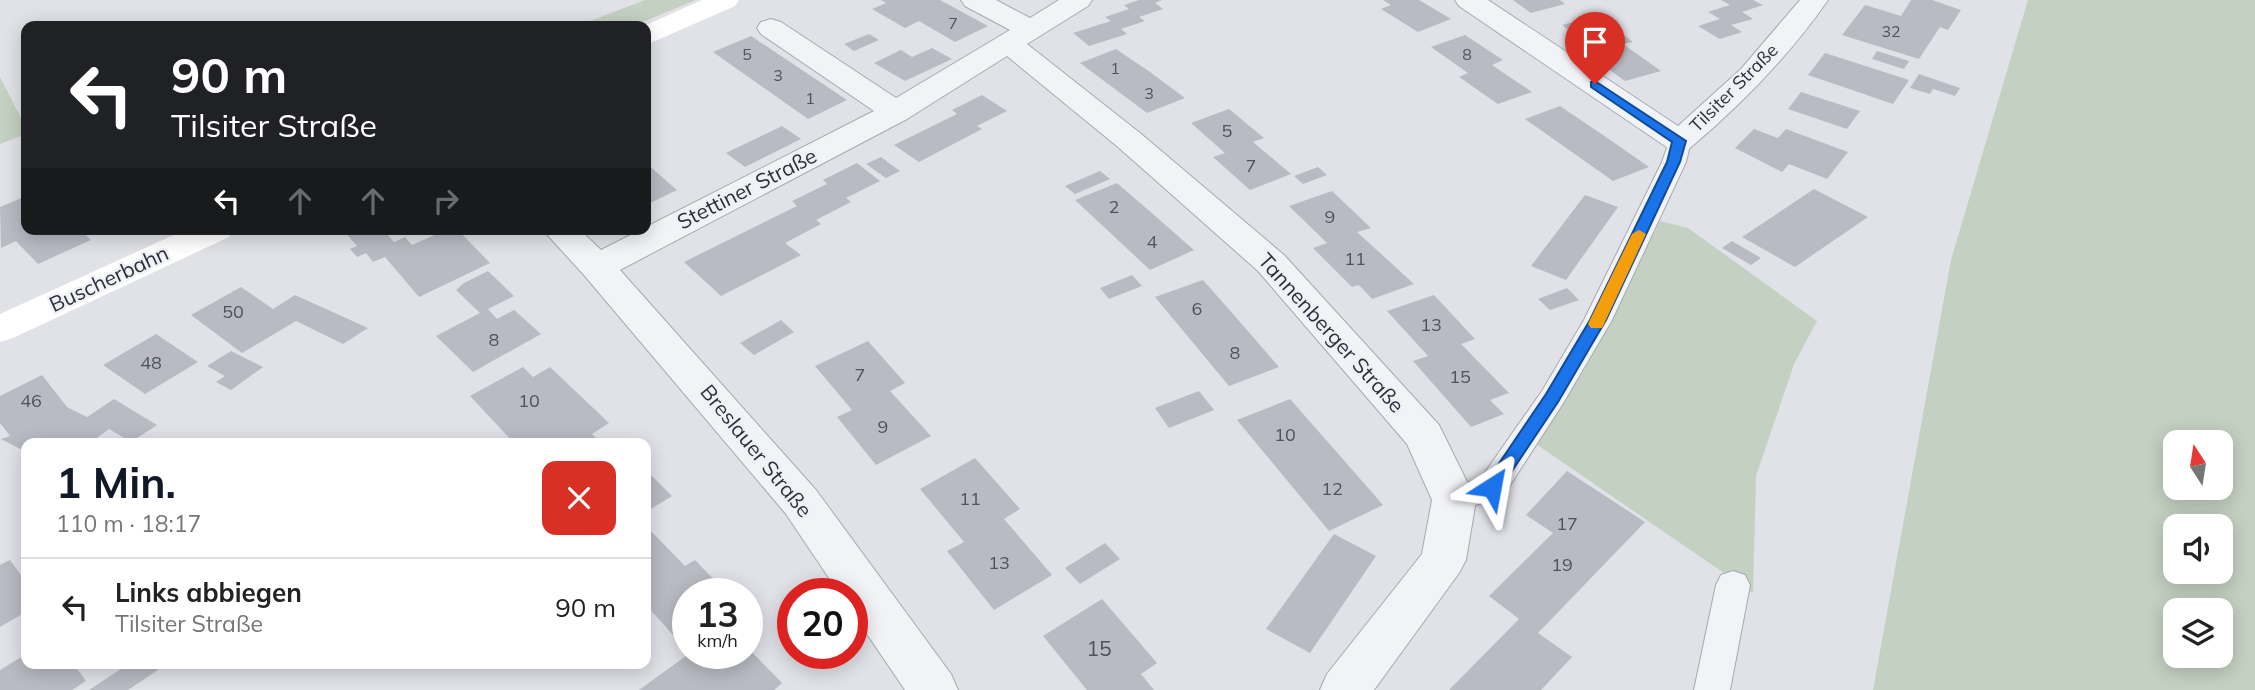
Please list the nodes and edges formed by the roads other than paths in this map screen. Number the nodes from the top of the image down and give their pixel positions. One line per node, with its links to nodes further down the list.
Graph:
1 (725, 0): 7 (main road)
2 (975, 0): 8 (street)
3 (1078, 0): 8 (street, Stettiner Straße)
4 (1469, 0): 10 (street, Tilsiter Straße)
5 (1814, 0): 10 (street, Tilsiter Straße)
6 (771, 27): 9 (street)
7 (651, 34)
8 (1021, 37): 9 (street, Stettiner Straße); 15 (street, Tannenberger Straße)
9 (896, 112): 13 (street, Stettiner Straße)
10 (1679, 141): 15 (lane)
11 (204, 235): 14 (main road, Buscherbahn)
12 (565, 235): 13 (street, Breslauer Straße)
13 (597, 267): 17 (street, Breslauer Straße)
14 (0, 329)
15 (1454, 500): 18 (street)
16 (1733, 585): 19 (lane)
17 (933, 690)
18 (1345, 690)
19 (1712, 690)

